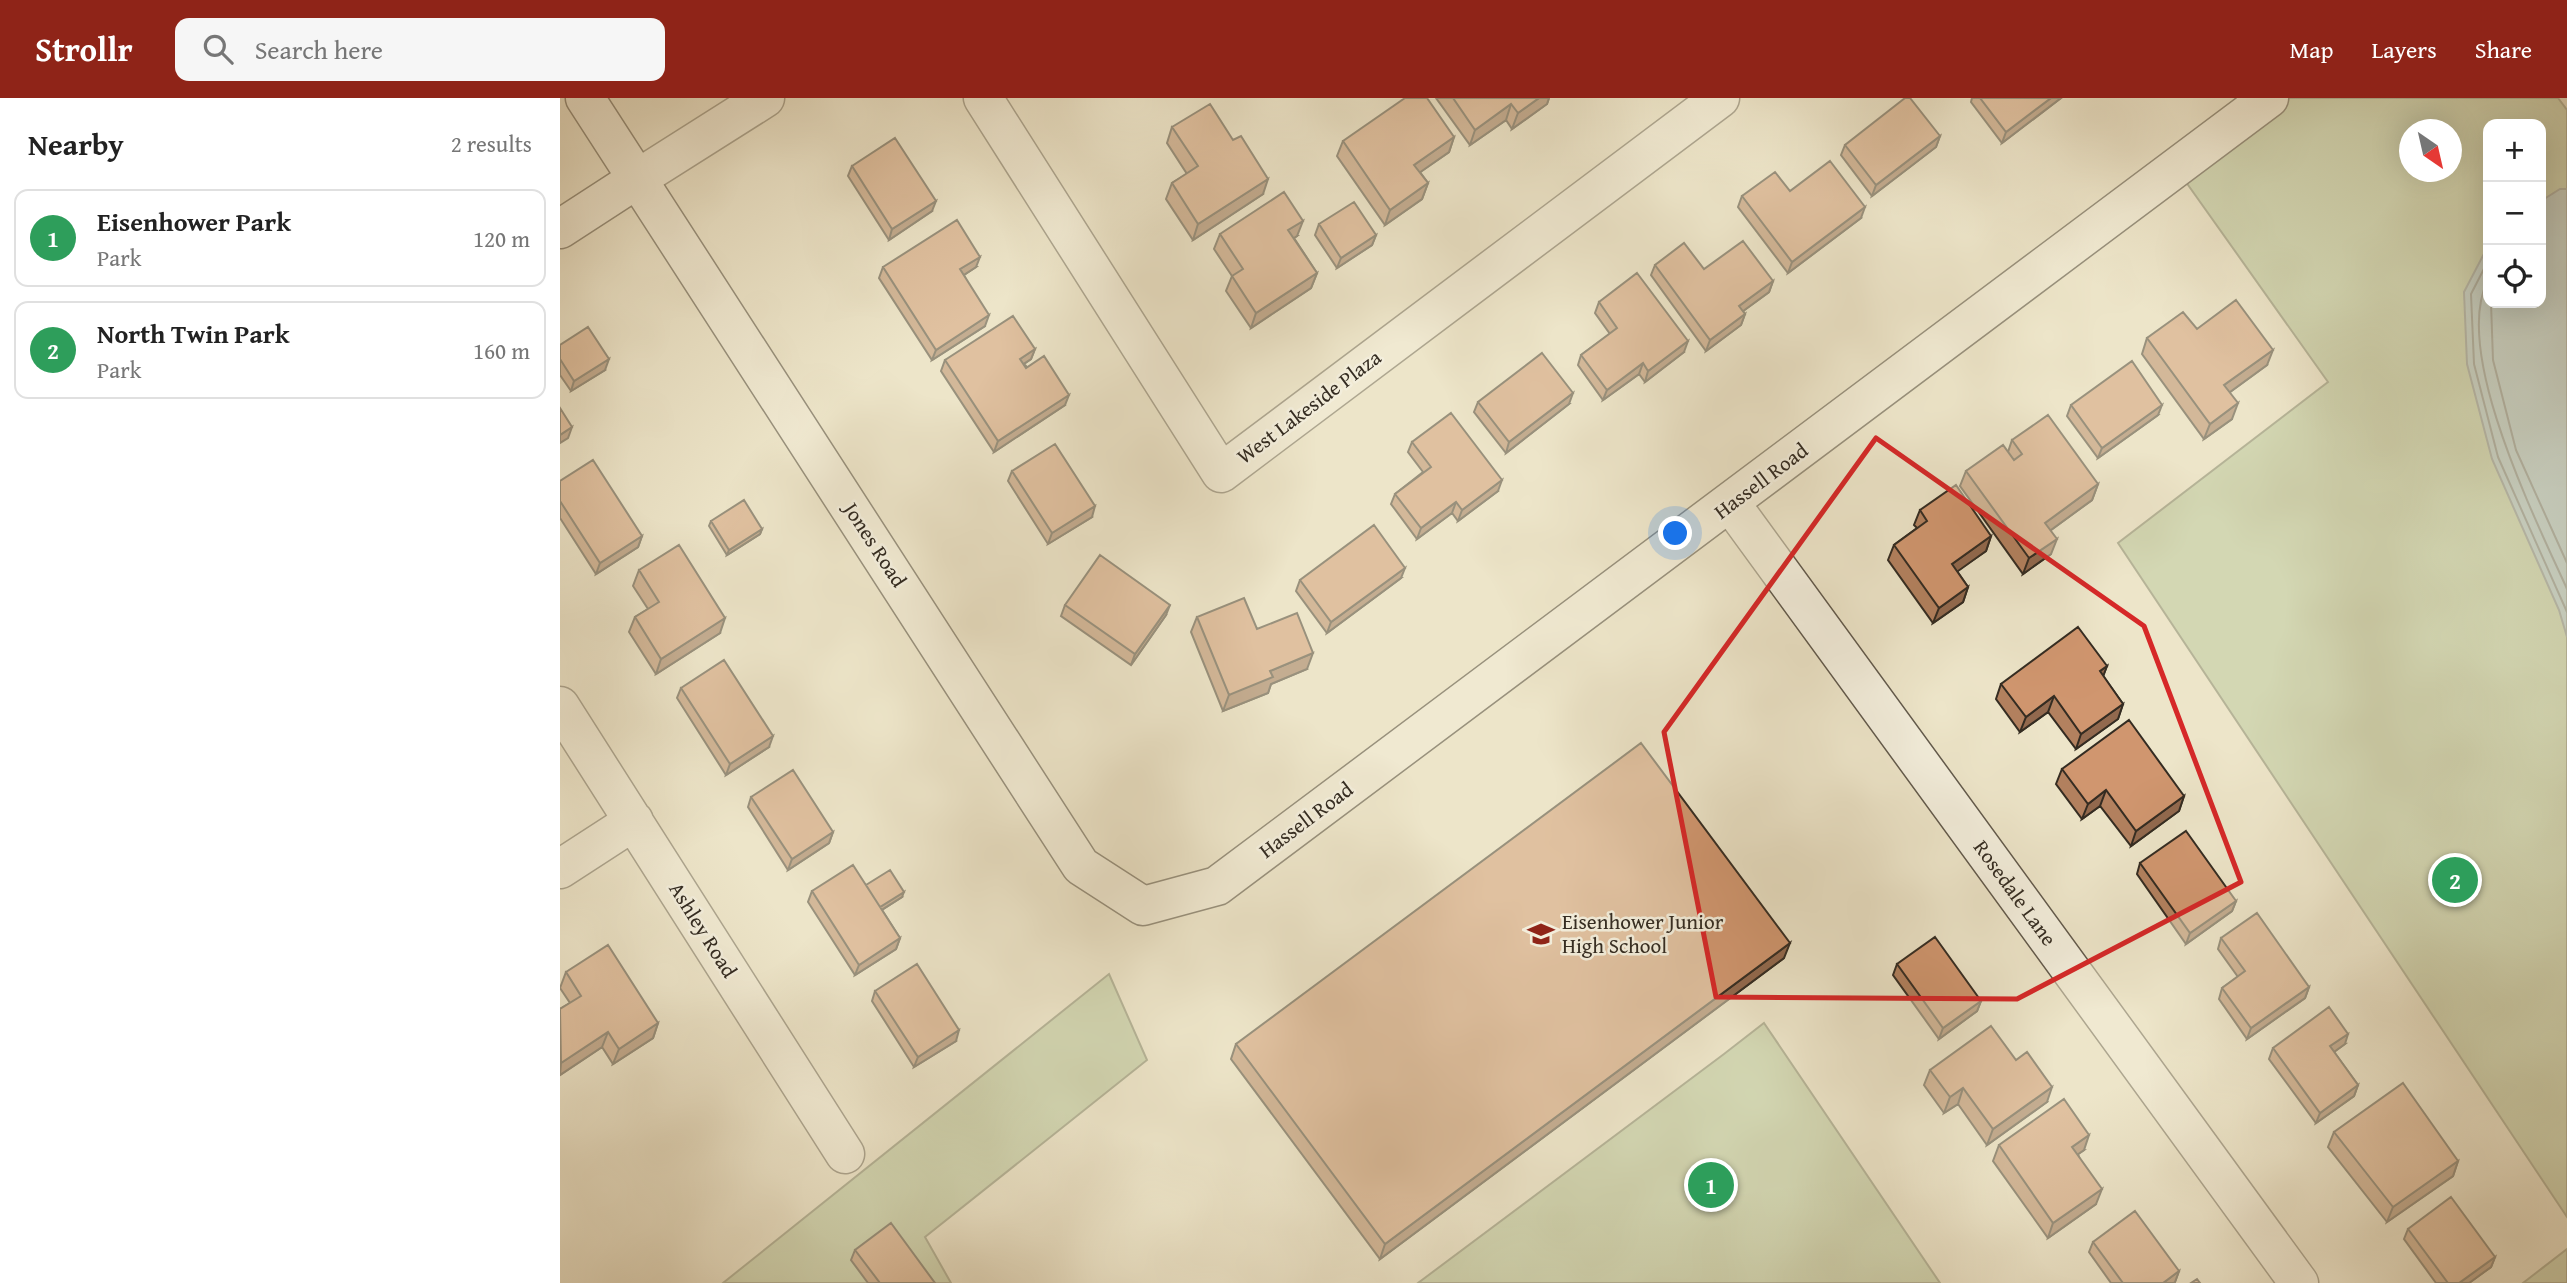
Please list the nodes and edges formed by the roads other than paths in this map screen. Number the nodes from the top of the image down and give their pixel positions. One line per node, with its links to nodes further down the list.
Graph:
1 (585, 98): 6 (street, Jones Road)
2 (765, 98): 6 (street)
3 (983, 98): 4 (street, West Lakeside Plaza)
4 (1720, 98)
5 (2269, 98): 8 (street, Hassell Road)
6 (637, 179): 7 (street); 12 (street, Jones Road)
7 (560, 229)
8 (1731, 504): 12 (street, Hassell Road); 14 (street, Rosedale Lane)
9 (560, 706): 10 (street, Ashley Road)
10 (634, 821): 11 (street); 13 (street, Ashley Road)
11 (560, 869)
12 (1217, 886)
13 (845, 1154)
14 (2299, 1283)

